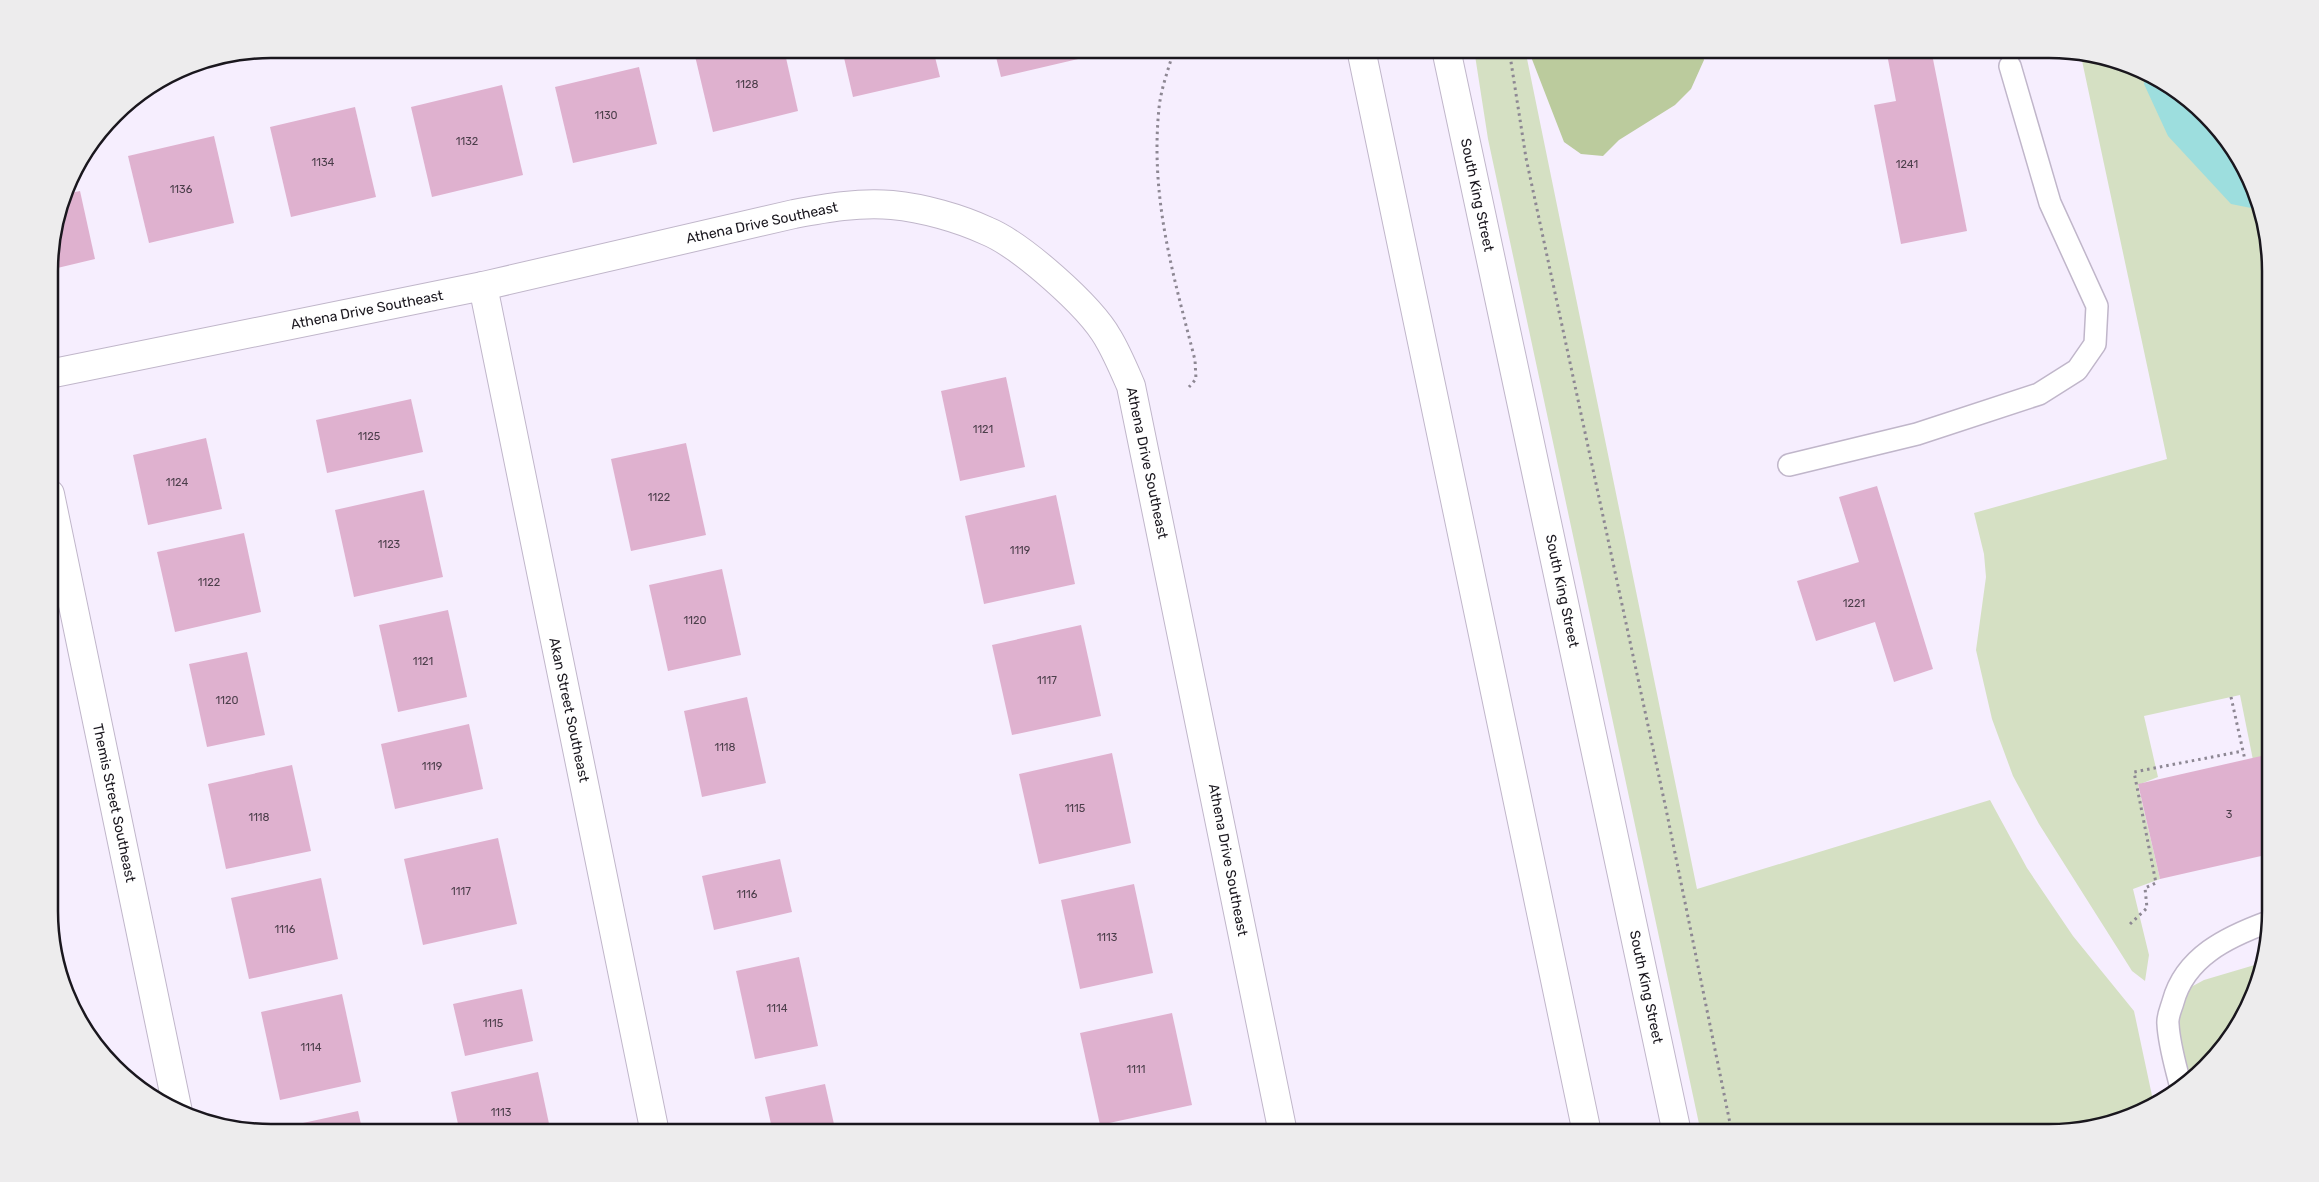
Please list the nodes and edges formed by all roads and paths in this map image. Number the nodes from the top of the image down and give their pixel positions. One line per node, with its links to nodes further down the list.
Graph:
1 (1172, 58): 8 (path)
2 (1363, 58): 20 (main road)
3 (1448, 58): 21 (main road, South King Street)
4 (1510, 58): 22 (path)
5 (2010, 66): 9 (lane)
6 (482, 286): 7 (main road, Athena Drive Southeast); 18 (main road, Akan Street Southeast); 19 (main road, Athena Drive Southeast)
7 (58, 372)
8 (1189, 387)
9 (1789, 465)
10 (58, 533): 17 (main road, Themis Street Southeast)
11 (2231, 697): 12 (path)
12 (2243, 751): 13 (path); 14 (path)
13 (2246, 760)
14 (2130, 924)
15 (2261, 925): 16 (lane)
16 (2179, 1079)
17 (176, 1101)
18 (653, 1124)
19 (1282, 1124)
20 (1585, 1124)
21 (1675, 1124)
22 (1730, 1124)

